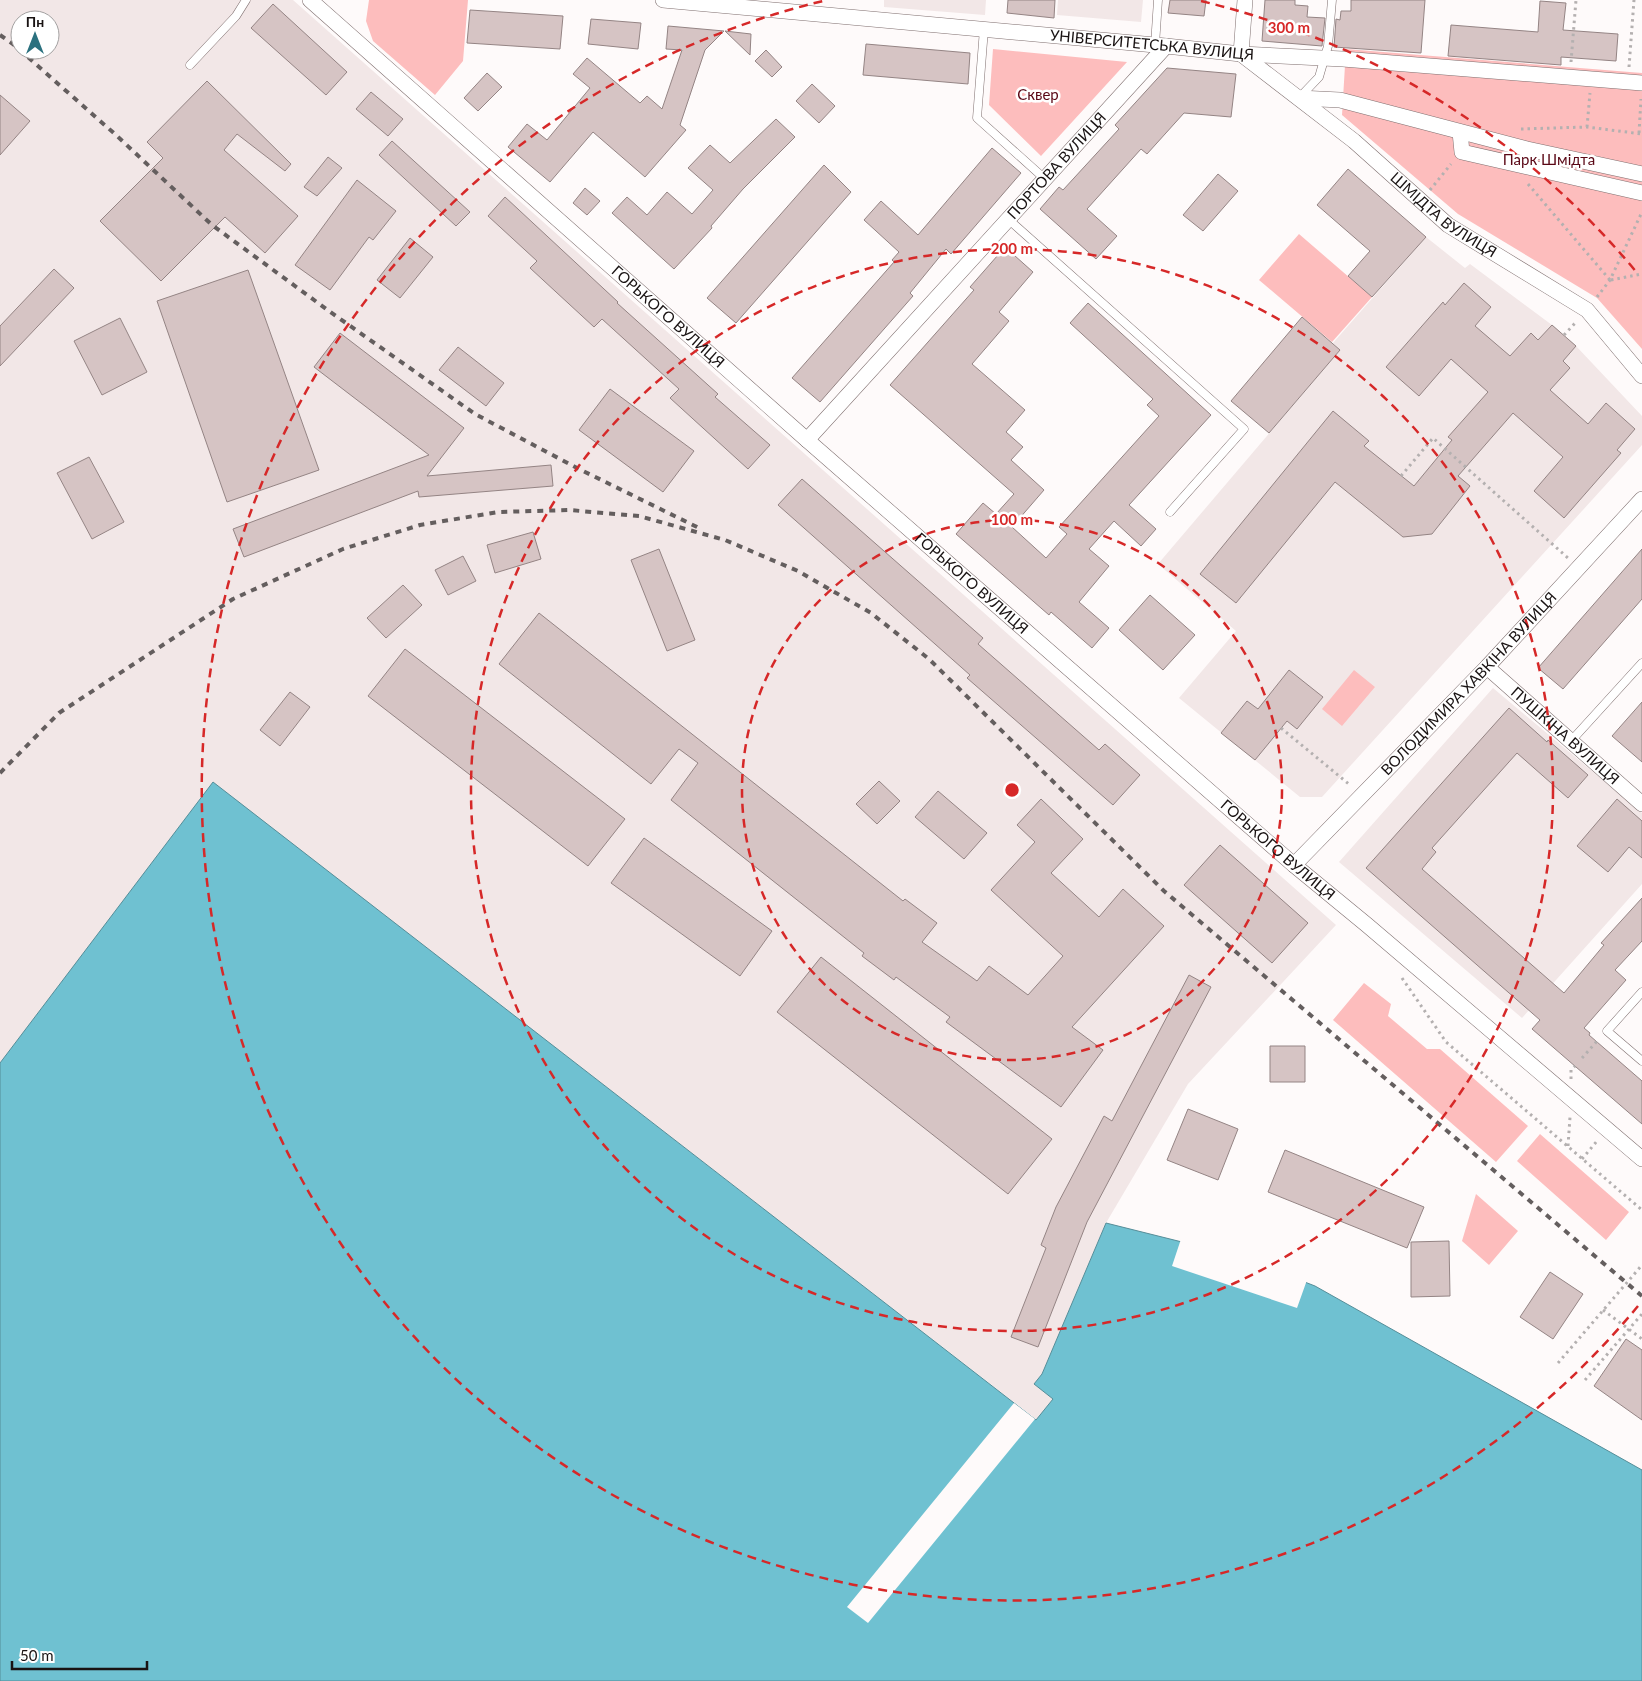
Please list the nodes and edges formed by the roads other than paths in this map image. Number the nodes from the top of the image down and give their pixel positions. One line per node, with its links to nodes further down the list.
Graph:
1 (246, 0): 11 (lane)
2 (310, 0): 20 (street, ГОРЬКОГО ВУЛИЦЯ)
3 (663, 0): 7 (street, УНІВЕРСИТЕТСЬКА ВУЛИЦЯ)
4 (1158, 0): 8 (lane)
5 (1245, 0): 9 (street)
6 (1332, 0): 10 (lane)
7 (984, 29): 8 (street, УНІВЕРСИТЕТСЬКА ВУЛИЦЯ); 16 (lane)
8 (1160, 45): 9 (street, УНІВЕРСИТЕТСЬКА ВУЛИЦЯ); 16 (street, ПОРТОВА ВУЛИЦЯ)
9 (1241, 54): 10 (street, УНІВЕРСИТЕТСЬКА ВУЛИЦЯ); 13 (street, ШМІДТА ВУЛИЦЯ)
10 (1325, 58): 12 (street, УНІВЕРСИТЕТСЬКА ВУЛИЦЯ); 13 (lane)
11 (190, 65)
12 (1635, 83)
13 (1298, 98): 14 (street); 19 (street, ШМІДТА ВУЛИЦЯ)
14 (1460, 132): 15 (street); 17 (street)
15 (1642, 174)
16 (1045, 179): 18 (street, ПОРТОВА ВУЛИЦЯ)
17 (1642, 193)
18 (1008, 219): 20 (street, ПОРТОВА ВУЛИЦЯ); 22 (lane)
19 (1642, 376)
20 (807, 440): 27 (street, ГОРЬКОГО ВУЛИЦЯ)
21 (1642, 498): 24 (street, ВОЛОДИМИРА ХАВКІНА ВУЛИЦЯ)
22 (1170, 512)
23 (1642, 663): 25 (lane)
24 (1487, 667): 25 (street, ПУШКІНА ВУЛИЦЯ); 27 (street, ВОЛОДИМИРА ХАВКІНА ВУЛИЦЯ)
25 (1571, 741): 26 (street, ПУШКІНА ВУЛИЦЯ)
26 (1642, 804)
27 (1294, 866): 30 (street, ГОРЬКОГО ВУЛИЦЯ)
28 (1642, 992): 29 (lane)
29 (1642, 1061)
30 (1642, 1159)

